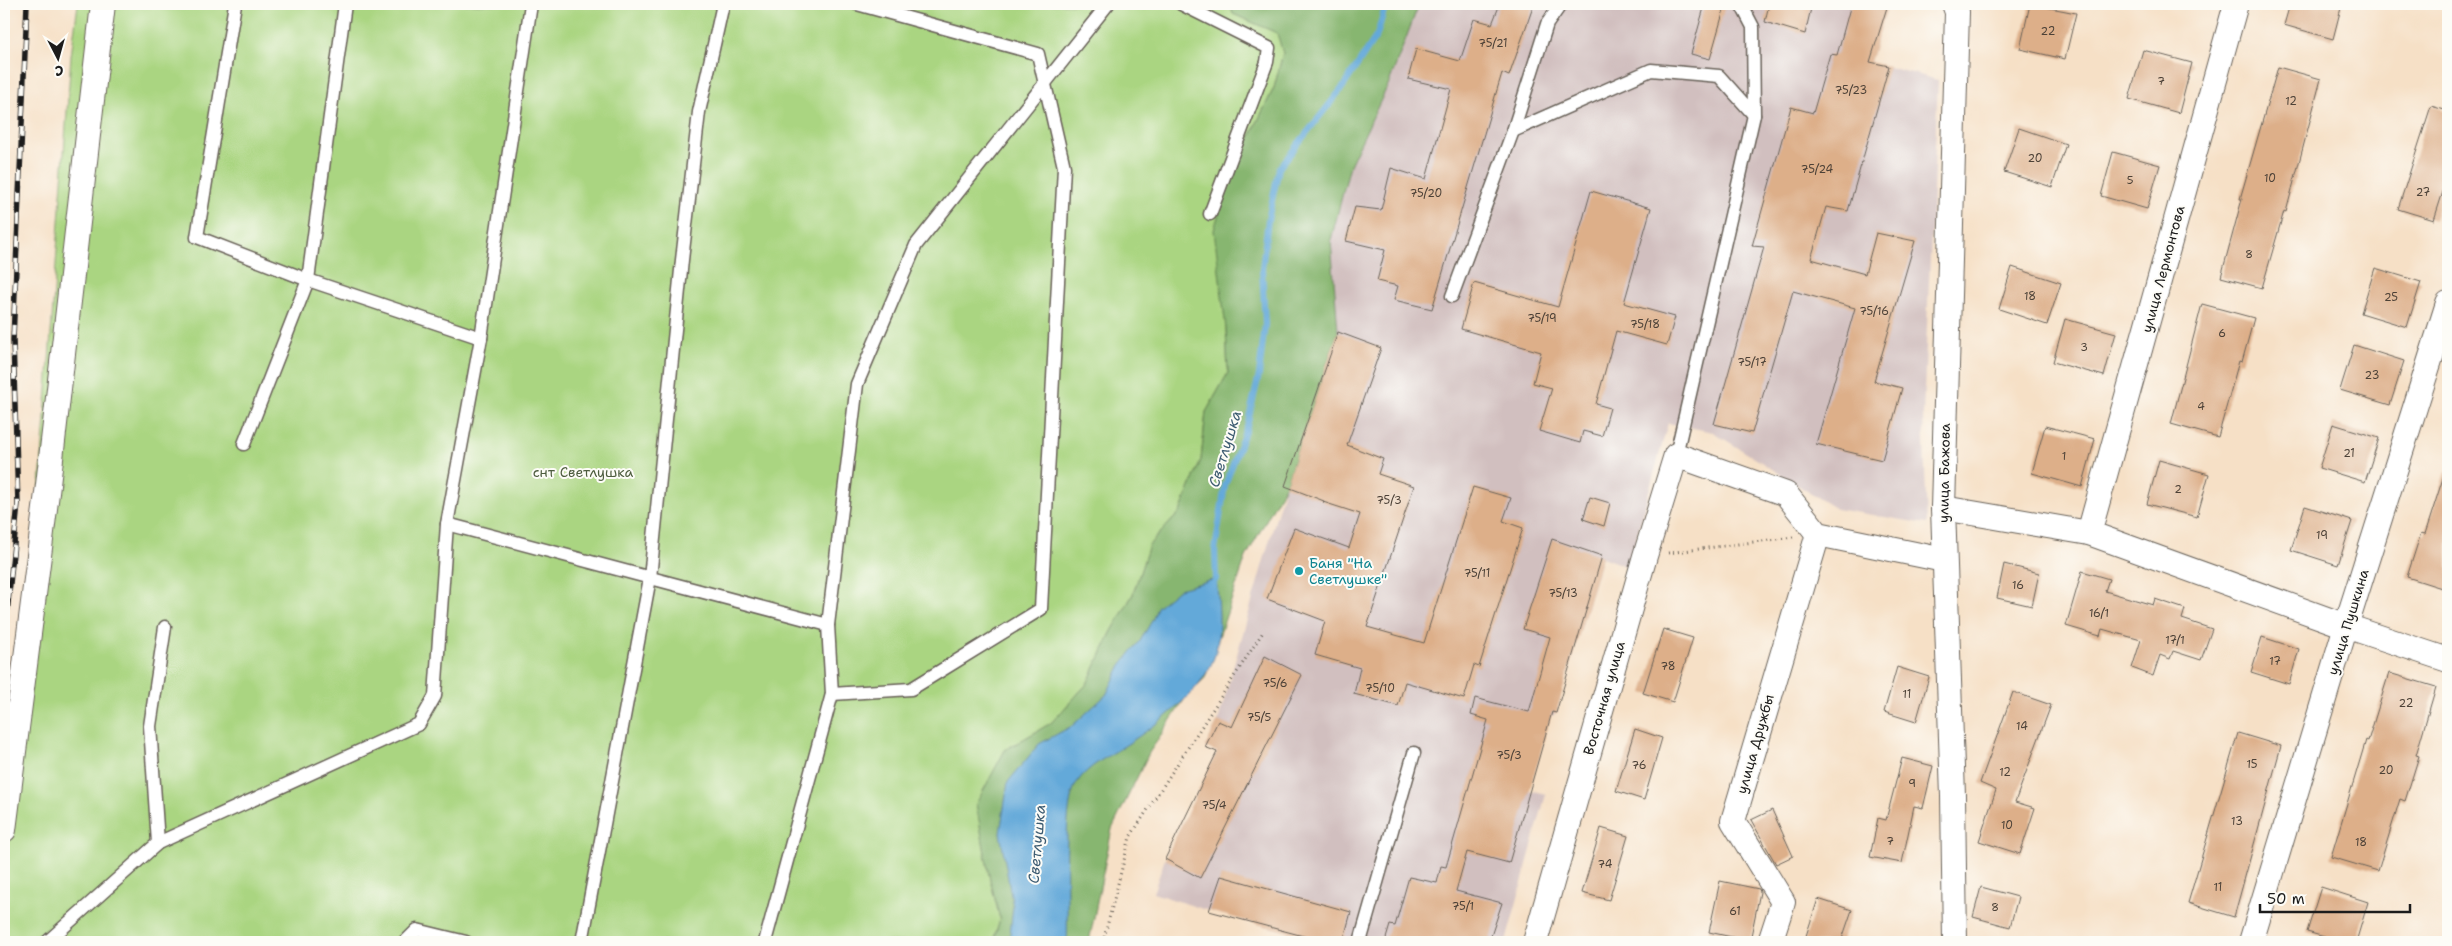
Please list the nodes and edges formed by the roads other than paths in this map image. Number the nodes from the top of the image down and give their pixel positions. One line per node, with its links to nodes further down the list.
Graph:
1 (103, 4): 35 (street)
2 (235, 4): 17 (lane)
3 (345, 4): 17 (lane)
4 (531, 4): 20 (lane)
5 (723, 4): 28 (lane)
6 (857, 4): 13 (lane)
7 (1108, 4): 13 (lane)
8 (1181, 4): 16 (lane)
9 (1561, 4): 15 (lane)
10 (1741, 4): 14 (lane)
11 (1954, 4): 23 (street, улица Бажова)
12 (2236, 4): 25 (street, улица Лермонтова)
13 (1044, 82): 29 (lane); 33 (lane)
14 (1754, 115): 15 (lane); 22 (lane)
15 (1513, 131): 18 (lane)
16 (1210, 214)
17 (308, 280): 20 (lane); 21 (lane)
18 (1452, 296)
19 (2448, 303): 30 (street, улица Пушкина)
20 (481, 338): 24 (lane)
21 (244, 444)
22 (1676, 455): 26 (street); 43 (street, Восточная улица)
23 (1943, 508): 25 (street); 27 (street, улица Бажова)
24 (447, 524): 28 (lane); 36 (lane)
25 (2089, 533): 30 (street)
26 (1818, 534): 27 (street); 44 (street, улица Дружбы)
27 (1944, 560): 45 (street, улица Бажова)
28 (650, 578): 29 (lane); 40 (lane)
29 (828, 625): 33 (lane)
30 (2346, 626): 32 (street); 46 (street, улица Пушкина)
31 (165, 627): 36 (lane)
32 (2448, 660)
33 (832, 694): 41 (lane)
34 (1414, 753): 42 (lane)
35 (4, 830)
36 (158, 843): 37 (lane)
37 (48, 942)
38 (405, 942): 39 (lane)
39 (466, 942)
40 (582, 942)
41 (765, 942)
42 (1360, 942)
43 (1535, 942)
44 (1770, 942)
45 (1955, 942)
46 (2251, 942)

